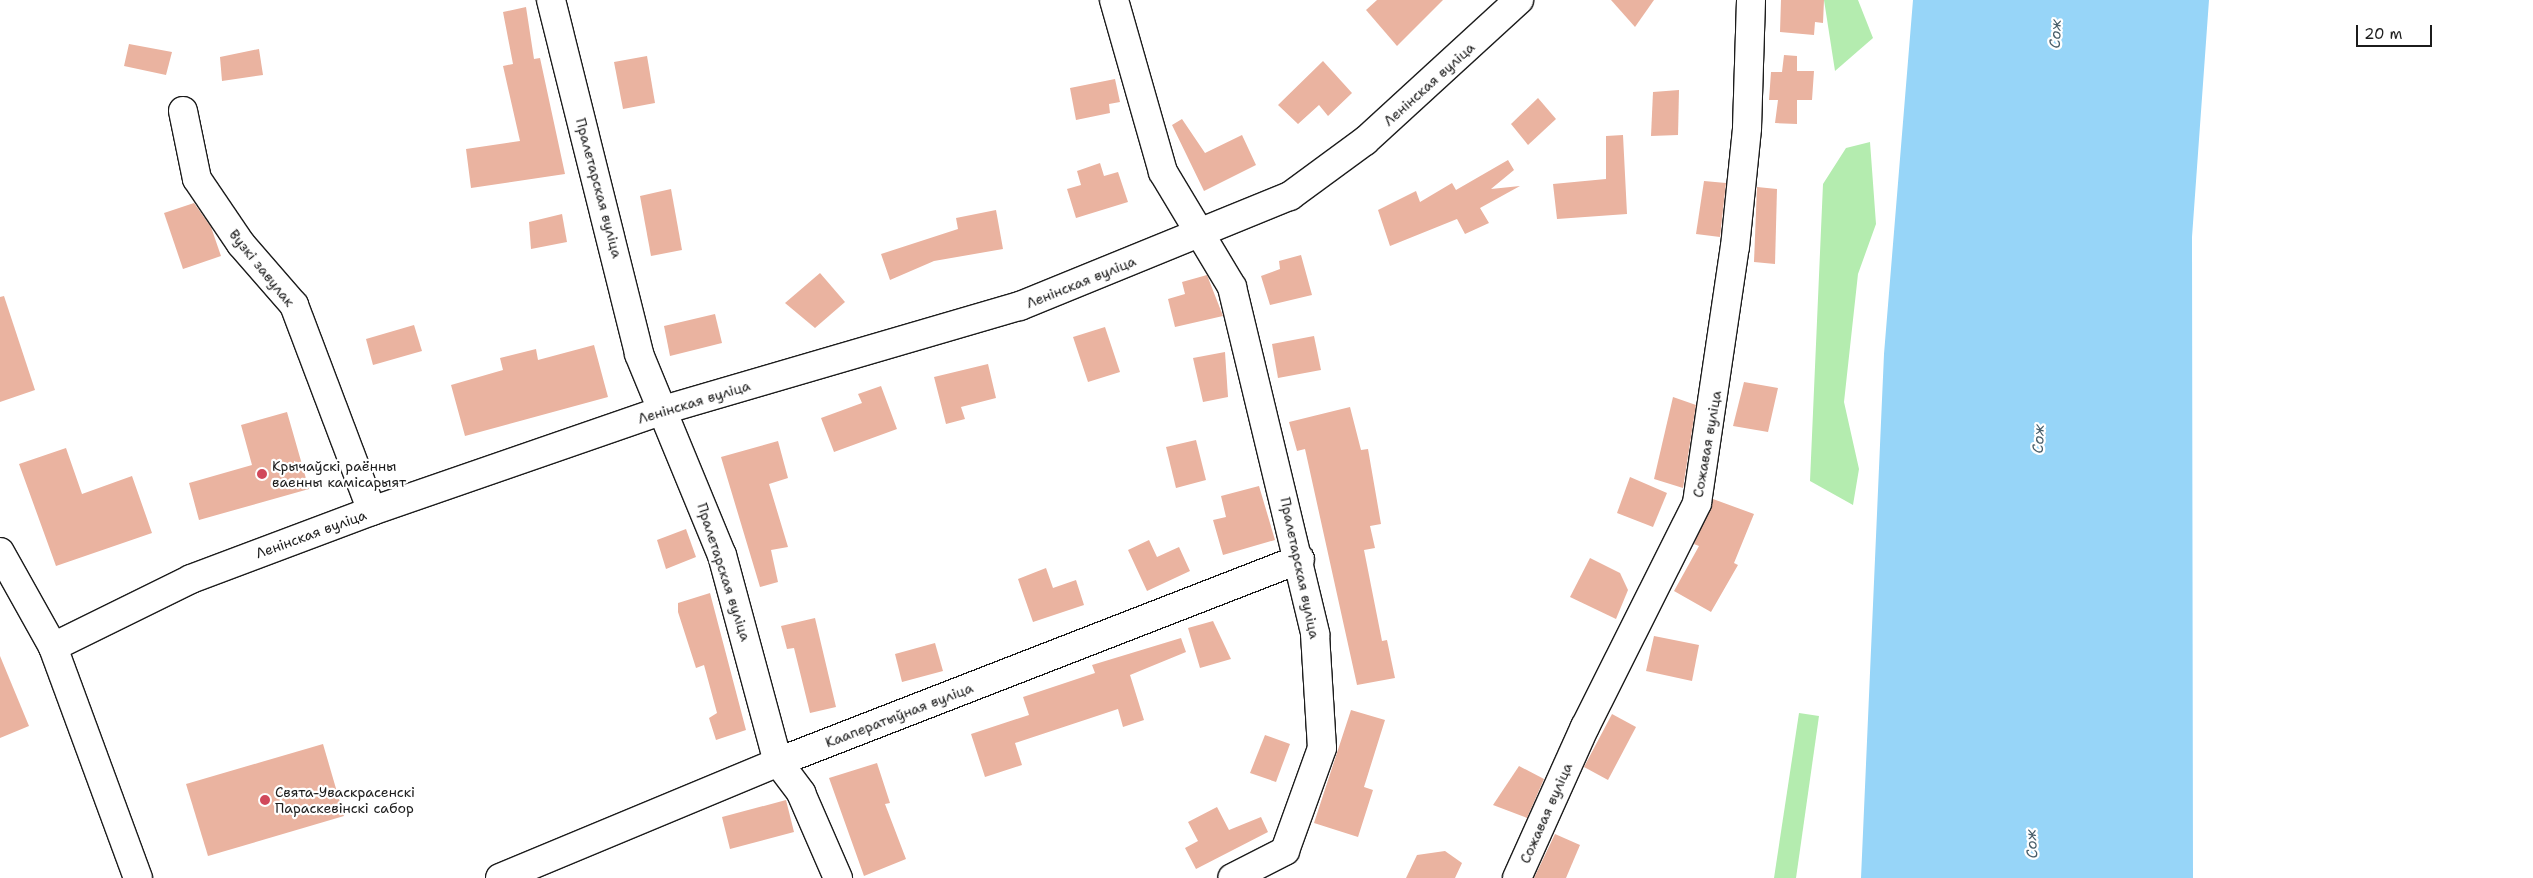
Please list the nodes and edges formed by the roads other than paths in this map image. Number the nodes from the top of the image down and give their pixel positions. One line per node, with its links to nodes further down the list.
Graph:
1 (551, 0): 7 (street, Пралетарская вуліца)
2 (1114, 0): 6 (street, Пралетарская вуліца)
3 (1519, 0): 6 (street, Ленінская вуліца)
4 (1751, 0): 17 (street, Сожавая вуліца)
5 (183, 111): 8 (street, Вузкі завулак)
6 (1199, 235): 7 (street, Ленінская вуліца); 10 (street, Пралетарская вуліца)
7 (660, 411): 8 (street, Ленінская вуліца); 12 (street, Пралетарская вуліца)
8 (372, 512): 11 (street, Ленінская вуліца)
9 (0, 552): 11 (street)
10 (1300, 559): 12 (street, Кааператыўная вуліца); 16 (street, Пралетарская вуліца)
11 (53, 647): 13 (street)
12 (778, 762): 14 (street, Кааператыўная вуліца); 15 (street, Пралетарская вуліца)
13 (138, 878)
14 (500, 878)
15 (838, 878)
16 (1232, 878)
17 (1517, 878)

